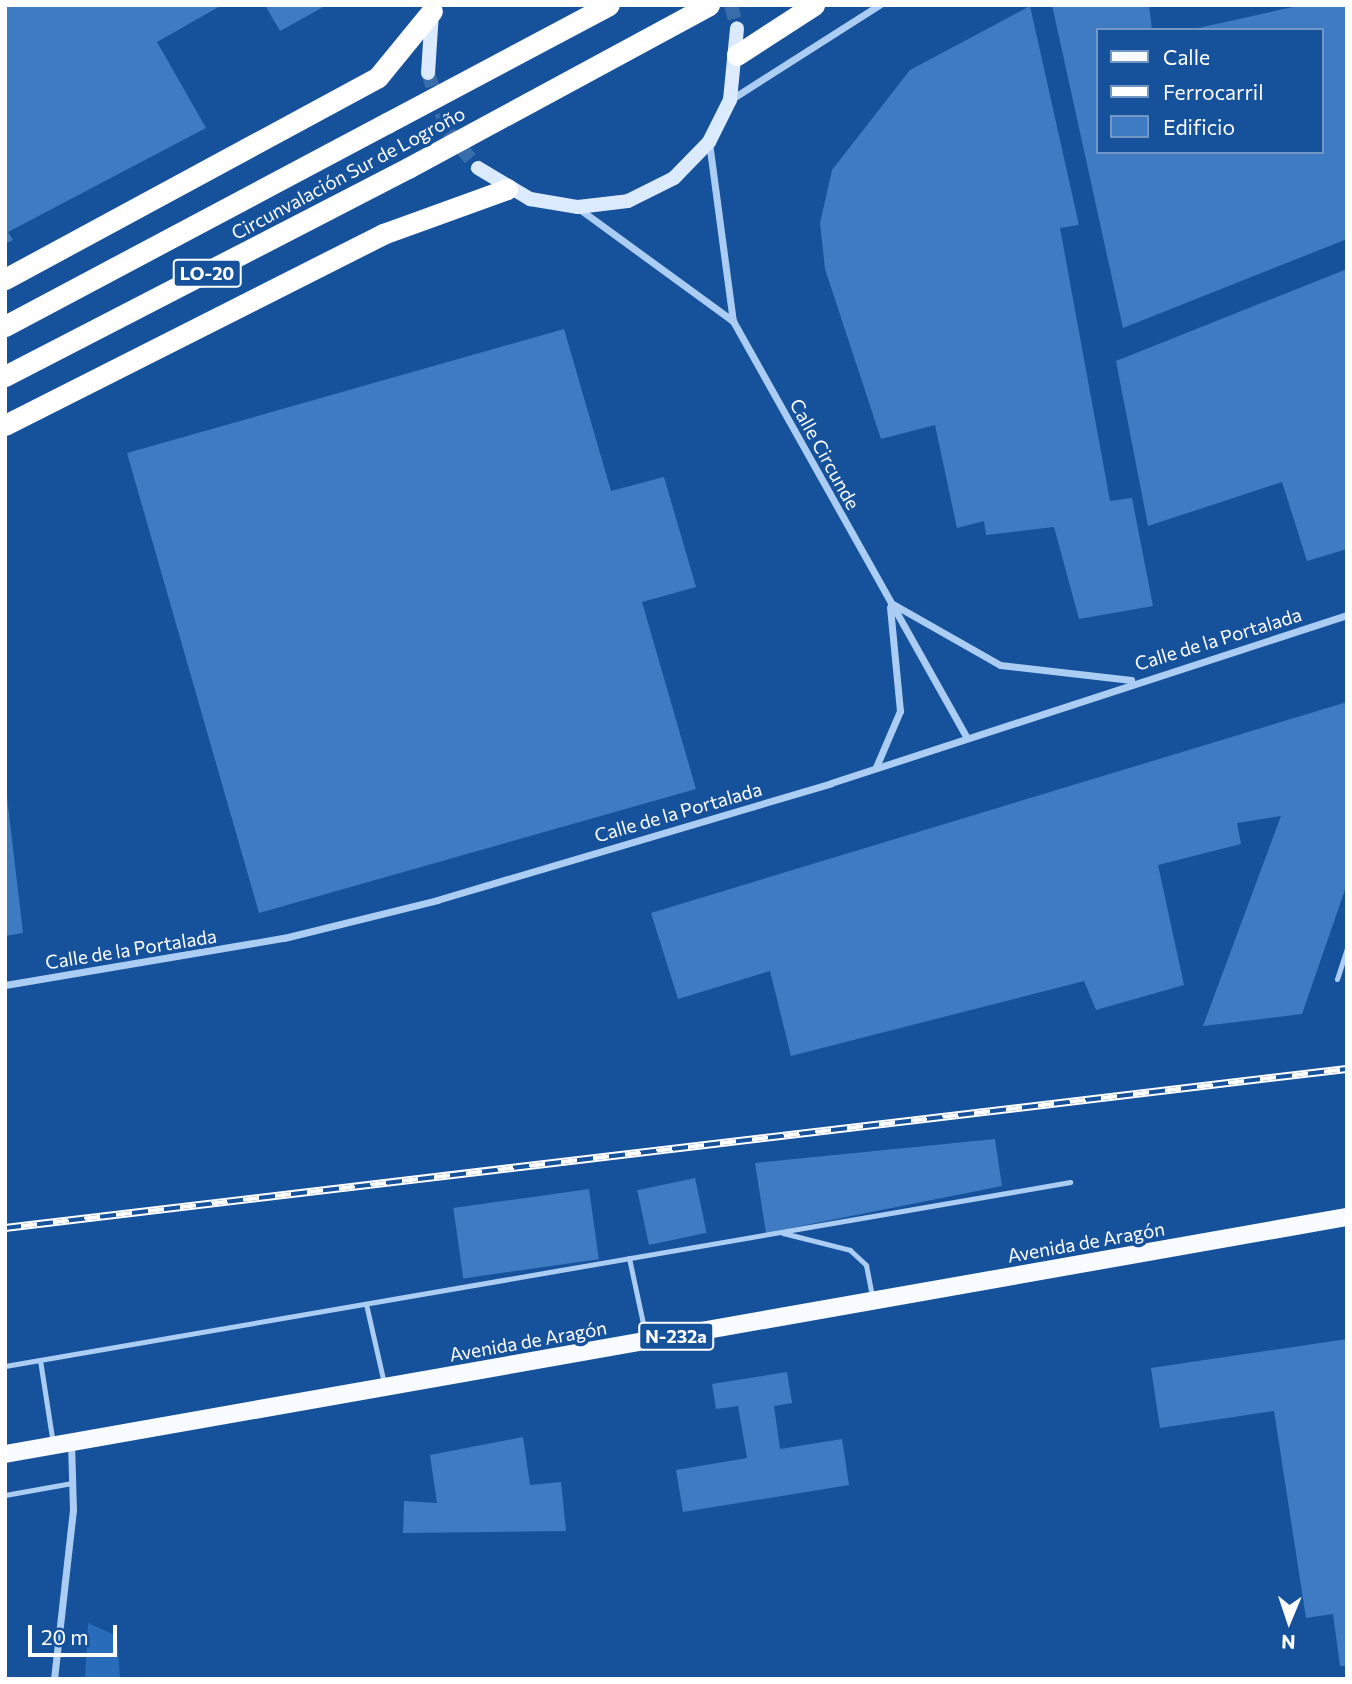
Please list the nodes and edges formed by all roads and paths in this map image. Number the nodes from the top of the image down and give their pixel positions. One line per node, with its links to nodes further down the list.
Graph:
1 (609, 5): 16 (highway, Circunvalación Sur de Logroño / LO-20, bridge)
2 (709, 5): 17 (highway, Circunvalación Sur de Logroño / LO-20, bridge)
3 (814, 5): 7 (highway)
4 (879, 5): 9 (street)
5 (433, 8): 8 (main road); 14 (highway)
6 (737, 28): 7 (main road)
7 (737, 55): 9 (main road)
8 (428, 73)
9 (730, 100): 10 (main road)
10 (709, 142): 13 (main road); 15 (street, Calle Circunde)
11 (478, 168): 12 (main road)
12 (507, 189): 13 (main road); 18 (highway)
13 (578, 207): 15 (street, Calle Circunde)
14 (5, 279)
15 (733, 321): 19 (street, Calle Circunde)
16 (5, 326)
17 (5, 376)
18 (5, 425)
19 (890, 603): 21 (street); 22 (street, Calle Circunde); 23 (street, Calle Circunde)
20 (1347, 615): 21 (street, Calle de la Portalada)
21 (1137, 680): 22 (street, Calle de la Portalada)
22 (965, 735): 23 (street, Calle de la Portalada)
23 (876, 767): 26 (street, Calle de la Portalada)
24 (1347, 948): 25 (lane)
25 (1337, 979)
26 (5, 985)
27 (1070, 1182): 29 (lane)
28 (1347, 1217): 31 (main road, Avenida de Aragón / N-232a)
29 (780, 1232): 30 (lane); 31 (lane)
30 (628, 1258): 32 (lane); 33 (lane)
31 (873, 1301): 33 (main road, Avenida de Aragón / N-232a)
32 (366, 1304): 34 (lane); 36 (lane)
33 (647, 1342): 36 (main road, Avenida de Aragón / N-232a)
34 (40, 1360): 35 (lane); 37 (lane)
35 (5, 1366)
36 (385, 1388): 37 (main road, Avenida de Aragón / N-232a)
37 (62, 1445): 38 (main road, Avenida de Aragón / N-232a); 39 (street)
38 (5, 1454)
39 (72, 1483): 40 (lane); 41 (street)
40 (5, 1495)
41 (54, 1679)

